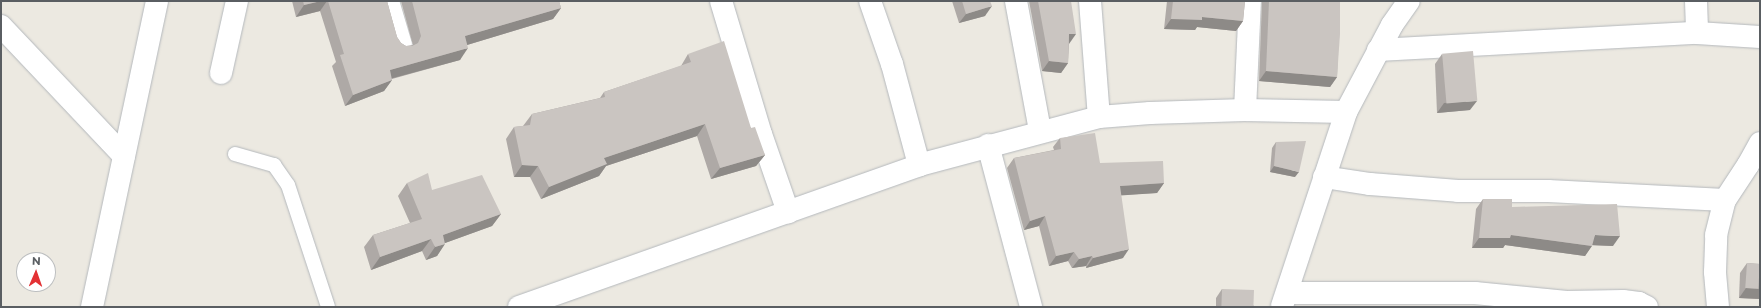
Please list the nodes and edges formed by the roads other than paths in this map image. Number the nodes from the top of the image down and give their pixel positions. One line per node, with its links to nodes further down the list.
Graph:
1 (140, 1): 12 (street)
2 (237, 1): 19 (street)
3 (388, 1): 17 (street)
4 (721, 1): 31 (street)
5 (870, 1): 28 (street)
6 (1016, 1): 23 (street)
7 (1090, 1): 22 (street)
8 (1250, 1): 20 (street)
9 (1388, 1): 13 (street)
10 (1409, 1): 13 (street)
11 (1696, 1): 15 (street)
12 (156, 9): 27 (street)
13 (1392, 25): 18 (street)
14 (1, 26): 27 (street)
15 (1697, 32): 16 (street); 18 (street)
16 (1760, 37)
17 (401, 45)
18 (1378, 50): 21 (street)
19 (221, 73)
20 (1245, 110): 21 (street); 22 (street)
21 (1346, 112): 29 (street)
22 (1099, 117): 23 (street)
23 (1040, 131): 25 (street)
24 (1760, 143): 30 (street)
25 (988, 145): 28 (street); 36 (street)
26 (234, 154): 34 (lane)
27 (124, 156): 33 (street)
28 (919, 165): 31 (street)
29 (1324, 177): 30 (street); 32 (street)
30 (1725, 200): 38 (street)
31 (788, 212): 35 (street)
32 (1284, 300): 37 (street)
33 (92, 307)
34 (328, 307)
35 (519, 307)
36 (1031, 307)
37 (1647, 307)
38 (1718, 307)

